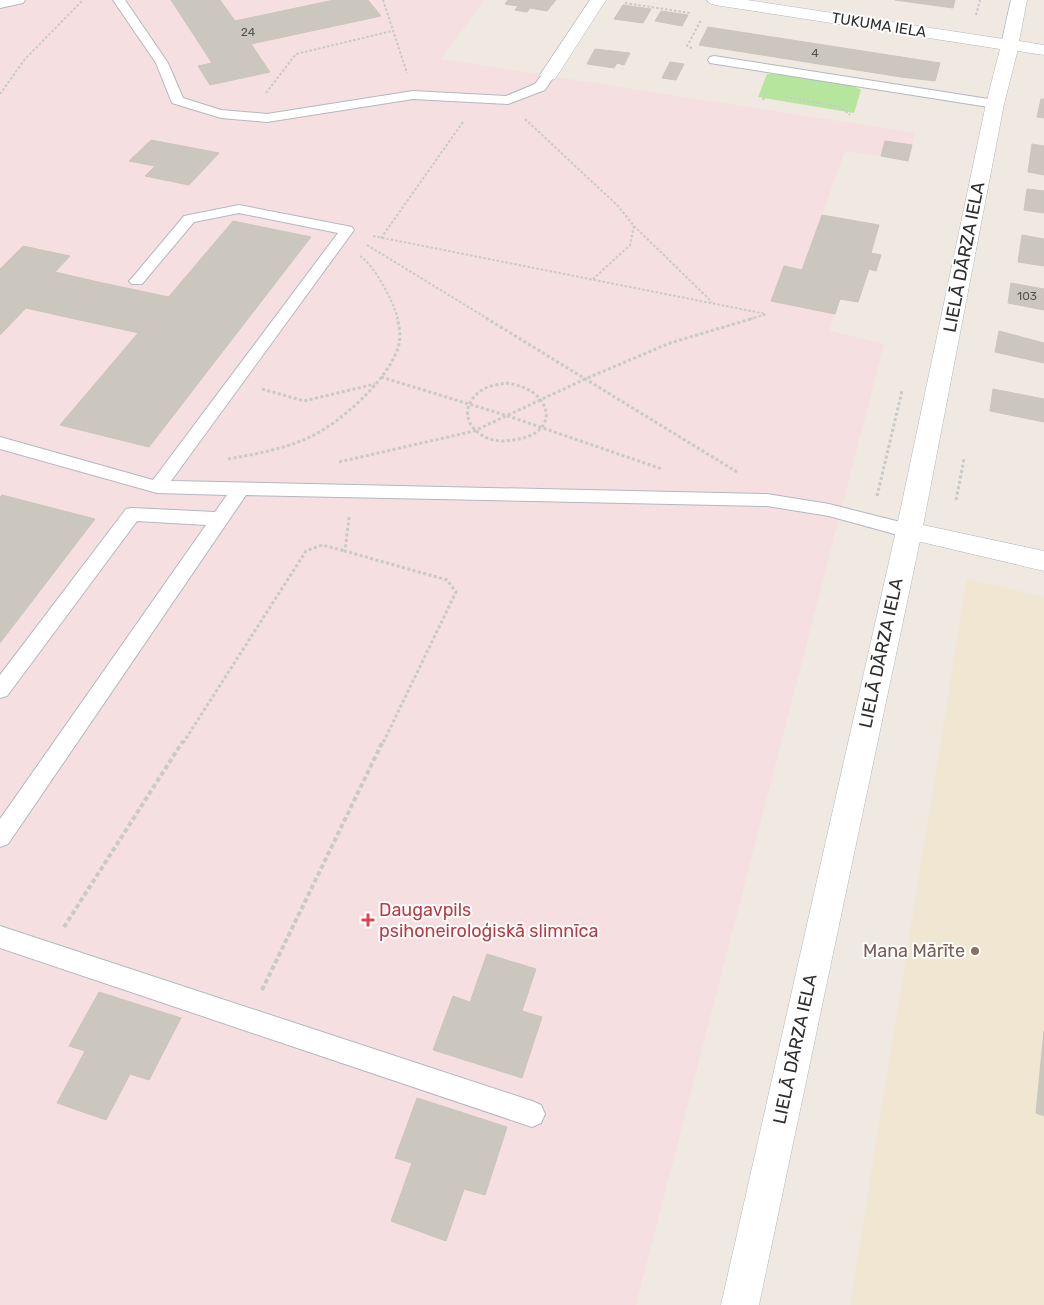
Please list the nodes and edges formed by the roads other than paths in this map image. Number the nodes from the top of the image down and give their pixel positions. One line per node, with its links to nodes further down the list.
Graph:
1 (19, 0): 6 (lane)
2 (119, 0): 10 (lane)
3 (598, 0): 10 (street)
4 (715, 0): 7 (street, TUKUMA IELA)
5 (1019, 0): 7 (street, LIELĀ DĀRZA IELA)
6 (0, 4)
7 (1010, 44): 8 (street, TUKUMA IELA); 11 (street, LIELĀ DĀRZA IELA)
8 (1044, 50)
9 (714, 60): 11 (lane)
10 (549, 75)
11 (995, 104): 17 (street, LIELĀ DĀRZA IELA)
12 (137, 281): 14 (lane)
13 (0, 443): 14 (lane)
14 (157, 487): 15 (lane)
15 (240, 490): 16 (lane); 17 (lane)
16 (220, 519): 19 (lane); 20 (lane)
17 (909, 531): 18 (street); 23 (street, LIELĀ DĀRZA IELA)
18 (1044, 561)
19 (0, 690)
20 (0, 837)
21 (0, 937): 22 (lane)
22 (532, 1114)
23 (740, 1305)

